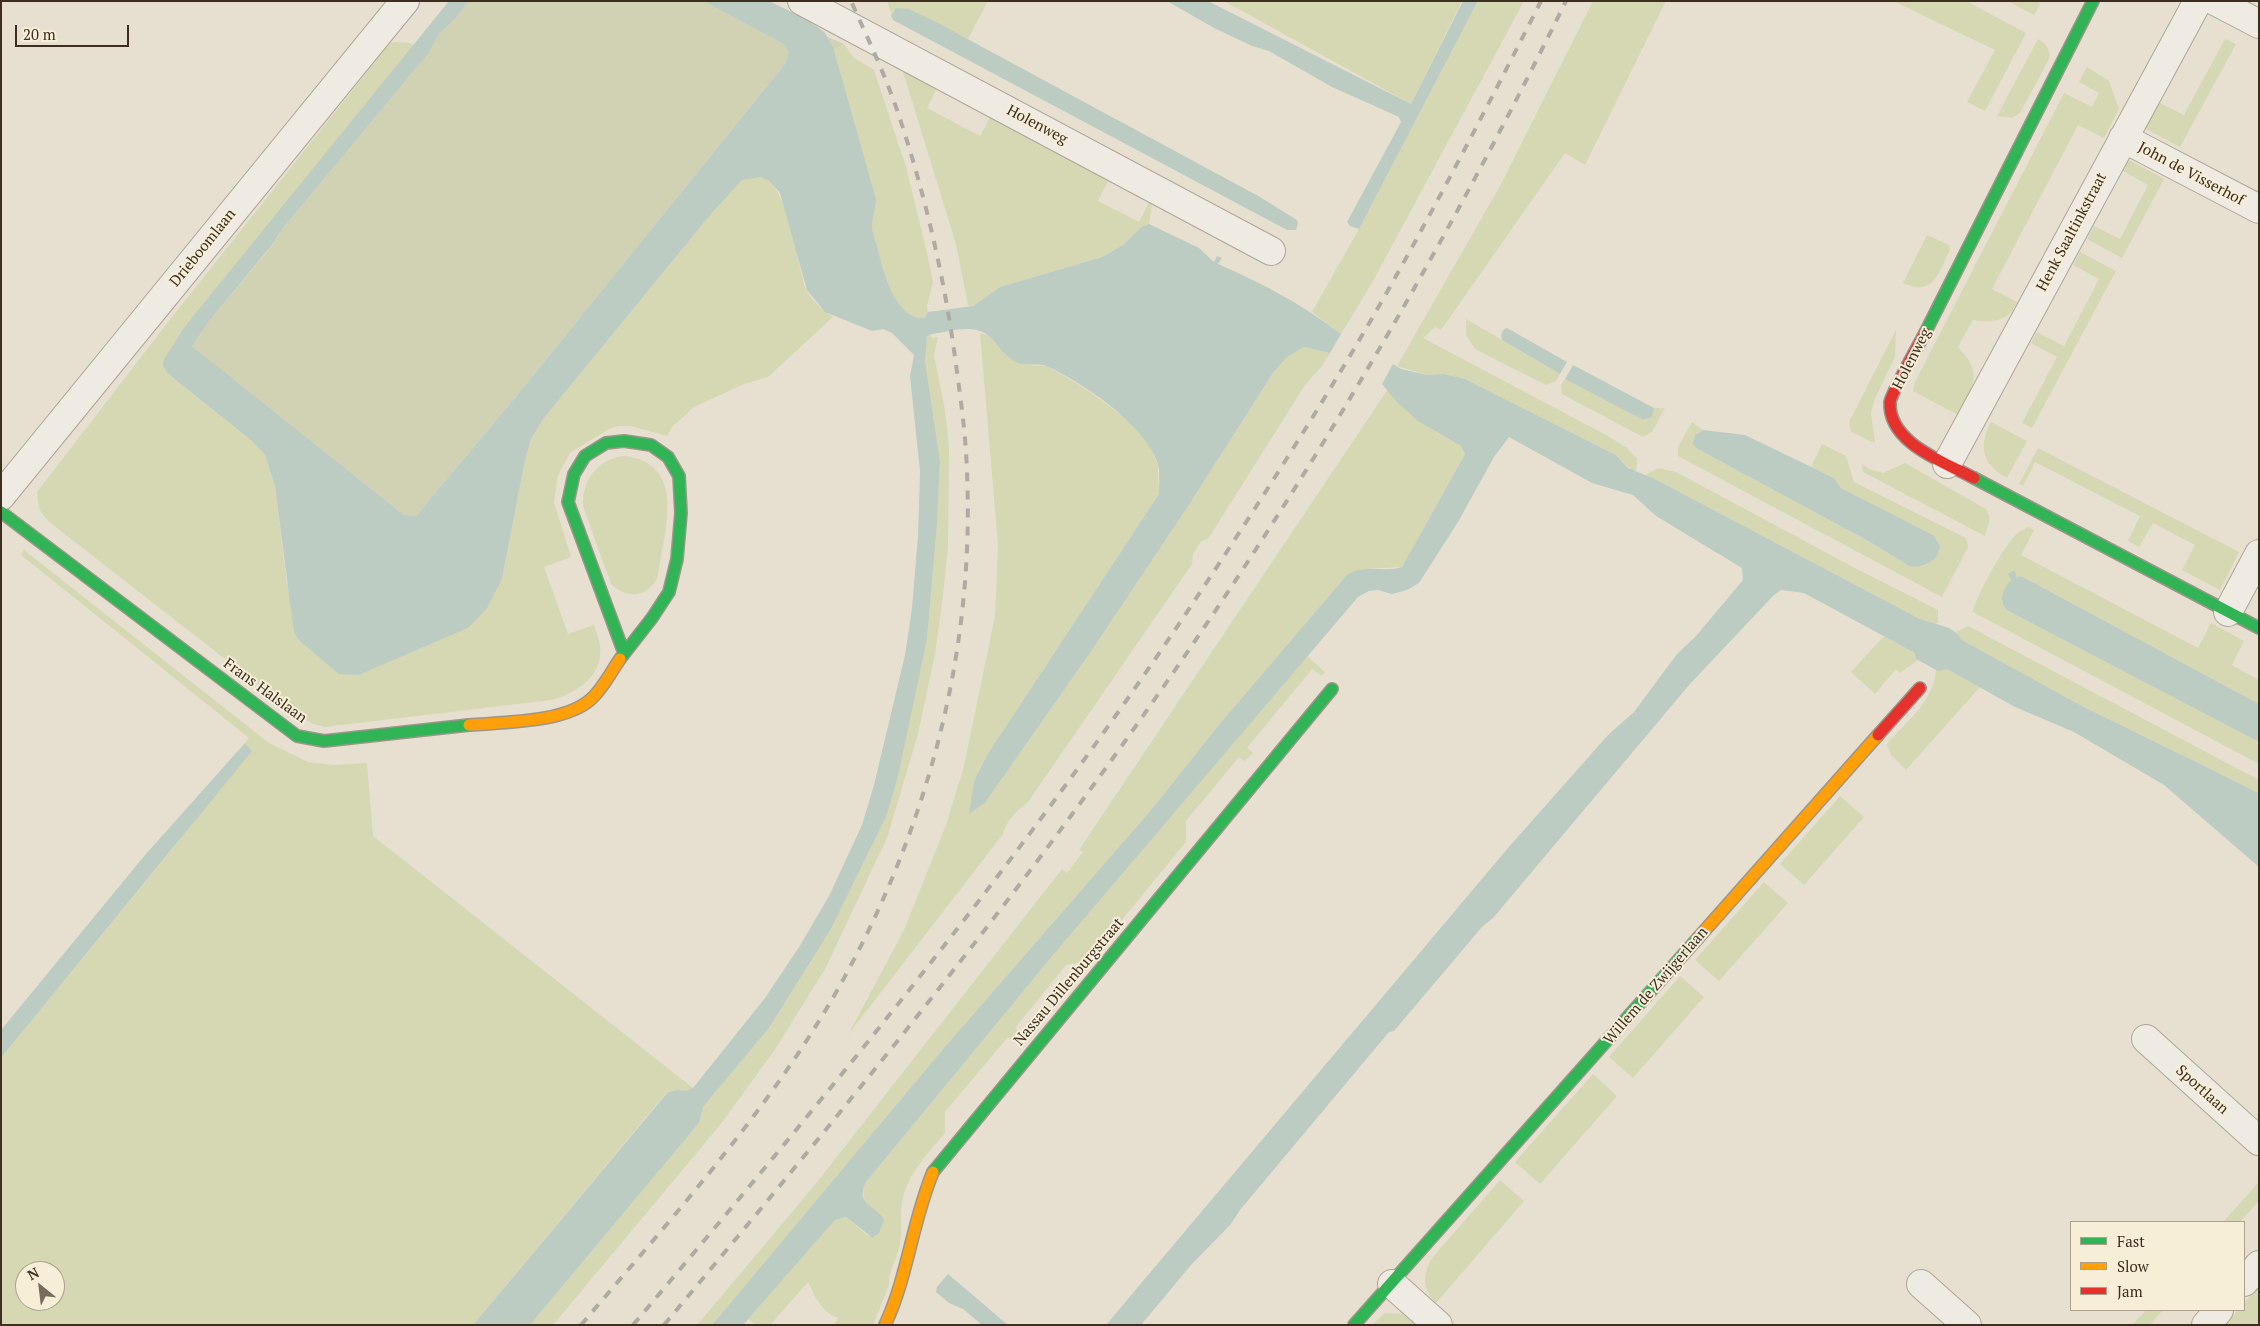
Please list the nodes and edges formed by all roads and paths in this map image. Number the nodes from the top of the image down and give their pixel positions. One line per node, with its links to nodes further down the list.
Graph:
1 (404, 1): 11 (street, Drieboomlaan)
2 (802, 1): 9 (street, Holenweg)
3 (2093, 1): 10 (street, Holenweg)
4 (2198, 1): 7 (street, Henk Saaltinkstraat)
5 (2214, 1): 6 (street)
6 (2259, 24)
7 (2123, 138): 8 (street, John de Visserhof); 10 (street, Henk Saaltinkstraat)
8 (2259, 209)
9 (1271, 251)
10 (1947, 464): 14 (street, Holenweg)
11 (1, 496)
12 (1, 512): 16 (street, Frans Halslaan)
13 (2259, 554): 14 (street)
14 (2228, 612): 15 (street, Holenweg)
15 (2259, 628)
16 (624, 653): 16 (street, Frans Halslaan)
17 (1332, 688): 26 (street, Nassau Dillenburgstraat)
18 (1920, 688): 23 (street, Willem de Zwijgerlaan)
19 (2146, 1039): 20 (street, Sportlaan)
20 (2259, 1142)
21 (2259, 1264): 22 (street)
22 (2245, 1281)
23 (1392, 1284): 27 (street, Willem de Zwijgerlaan); 28 (street)
24 (1921, 1284): 29 (street)
25 (2218, 1311): 30 (street)
26 (886, 1325)
27 (1354, 1325)
28 (1438, 1325)
29 (1966, 1325)
30 (2206, 1325)

